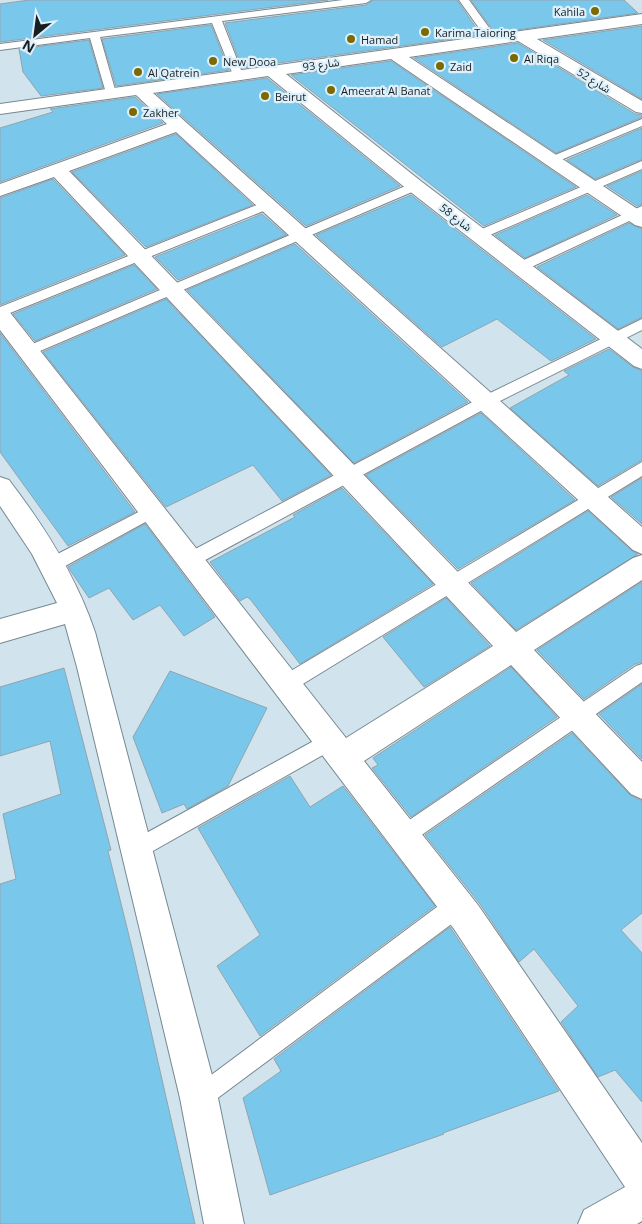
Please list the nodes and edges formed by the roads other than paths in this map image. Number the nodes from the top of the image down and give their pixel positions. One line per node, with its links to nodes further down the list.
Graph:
1 (366, 0): 3 (lane)
2 (464, 0): 7 (lane)
3 (216, 19): 5 (lane); 11 (lane)
4 (642, 20): 6 (street, شارع 93)
5 (94, 35): 8 (lane); 13 (lane)
6 (521, 36): 7 (street, شارع 93); 14 (street, شارع 52)
7 (493, 40): 9 (street, شارع 93)
8 (0, 47)
9 (394, 54): 10 (street, شارع 93); 18 (street)
10 (272, 71): 11 (street, شارع 93); 21 (street, شارع 58)
11 (238, 76): 12 (street, شارع 93)
12 (140, 89): 13 (street, شارع 93); 17 (street)
13 (111, 93): 15 (street, شارع 93)
14 (642, 108)
15 (0, 109)
16 (642, 122): 18 (lane)
17 (180, 126): 20 (street); 24 (street)
18 (552, 160): 22 (street)
19 (642, 165): 22 (lane)
20 (57, 169): 23 (street); 28 (street)
21 (415, 186): 26 (lane); 27 (street, شارع 58)
22 (592, 187): 25 (street); 27 (lane)
23 (0, 190)
24 (267, 205): 26 (street); 28 (lane)
25 (639, 215): 29 (lane)
26 (300, 235): 30 (lane); 36 (street)
27 (479, 235): 29 (street, شارع 58)
28 (140, 256): 30 (street); 31 (lane)
29 (520, 267): 33 (street, شارع 58)
30 (172, 290): 34 (lane); 38 (street)
31 (0, 314): 34 (street)
32 (642, 324): 33 (lane)
33 (613, 338): 35 (street, شارع 58); 36 (lane)
34 (28, 351): 41 (street)
35 (642, 360)
36 (485, 402): 38 (lane); 40 (street)
37 (642, 468): 40 (lane)
38 (347, 474): 43 (lane); 46 (street)
39 (0, 487): 44 (street)
40 (592, 498): 42 (street); 46 (lane)
41 (152, 511): 43 (street); 44 (lane)
42 (642, 543)
43 (190, 560): 51 (street)
44 (52, 565): 47 (street)
45 (642, 566): 49 (street)
46 (452, 584): 49 (street); 51 (lane)
47 (74, 610): 48 (street); 56 (street)
48 (0, 631)
49 (513, 648): 52 (street); 53 (street)
50 (642, 672): 52 (lane)
51 (286, 684): 53 (street)
52 (577, 716): 54 (street); 55 (lane)
53 (336, 749): 55 (street); 56 (lane)
54 (642, 784)
55 (403, 836): 57 (street)
56 (137, 849): 58 (street)
57 (457, 906): 58 (lane); 59 (street)
58 (200, 1098): 61 (street)
59 (642, 1177)
60 (642, 1199): 62 (street)
61 (224, 1224)
62 (598, 1224)

